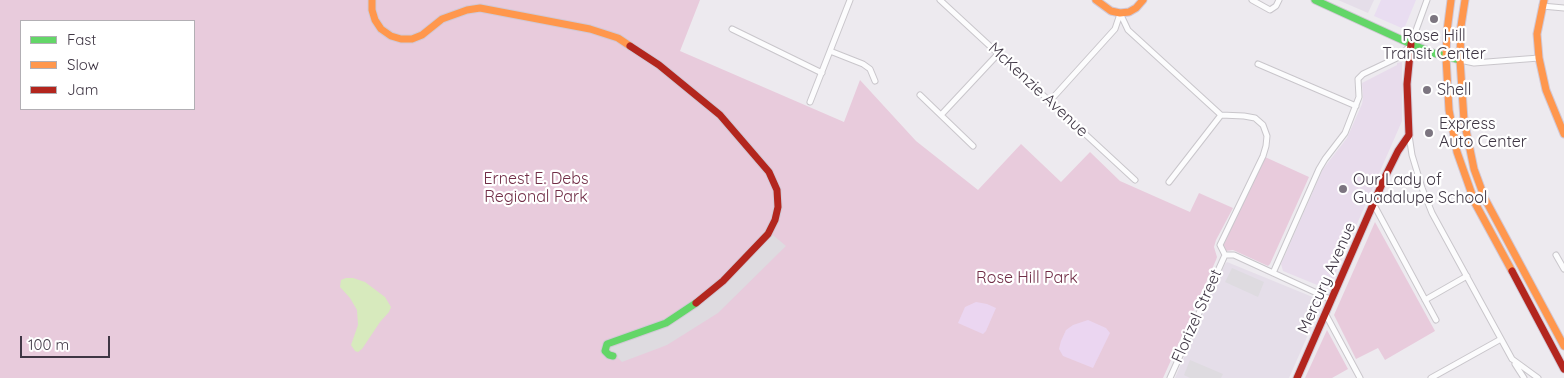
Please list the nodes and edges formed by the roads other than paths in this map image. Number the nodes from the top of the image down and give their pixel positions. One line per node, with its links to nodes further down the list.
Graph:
1 (372, 0): 49 (street)
2 (850, 0): 18 (street)
3 (940, 0): 19 (street, McKenzie Avenue)
4 (1096, 0): 15 (street)
5 (1143, 0): 15 (street)
6 (1252, 0): 7 (street)
7 (1279, 0)
8 (1315, 0): 12 (street)
9 (1426, 0): 17 (street)
10 (1451, 0): 20 (street)
11 (1465, 0): 22 (street)
12 (1324, 2): 17 (street)
13 (1543, 3): 14 (street); 21 (street)
14 (1564, 8)
15 (1120, 13): 28 (street); 31 (street)
16 (732, 29): 24 (street)
17 (1411, 44): 20 (street); 29 (street); 33 (street)
18 (830, 51): 24 (street); 25 (street)
19 (998, 54): 28 (street, McKenzie Avenue); 30 (street)
20 (1446, 57): 22 (street); 51 (street)
21 (1540, 58): 22 (street); 32 (street)
22 (1460, 60): 48 (street)
23 (1258, 64): 29 (street)
24 (822, 73): 27 (street)
25 (875, 81)
26 (920, 95): 30 (street)
27 (810, 102)
28 (1049, 102): 35 (street, McKenzie Avenue)
29 (1356, 106): 41 (street)
30 (941, 115): 34 (street)
31 (1221, 116): 36 (street); 39 (street)
32 (1564, 134)
33 (1409, 136): 37 (street, Mercury Avenue); 42 (street)
34 (973, 146)
35 (1135, 180)
36 (1170, 182)
37 (1374, 205): 43 (street, Mercury Avenue); 44 (street)
38 (1556, 255): 40 (street)
39 (1225, 256): 41 (street); 52 (street, Florizel Street)
40 (1564, 269)
41 (1272, 273): 43 (street)
42 (1467, 276): 44 (street); 47 (street)
43 (1332, 300): 45 (street, Mercury Avenue)
44 (1425, 300): 46 (street)
45 (1326, 314): 53 (street, Mercury Avenue); 54 (street)
46 (1436, 320)
47 (1501, 339): 50 (street); 55 (street)
48 (1564, 346)
49 (613, 356)
50 (1512, 359): 56 (street); 57 (street)
51 (1564, 369)
52 (1170, 378)
53 (1298, 378)
54 (1360, 378)
55 (1431, 378)
56 (1524, 378)
57 (1538, 378)

